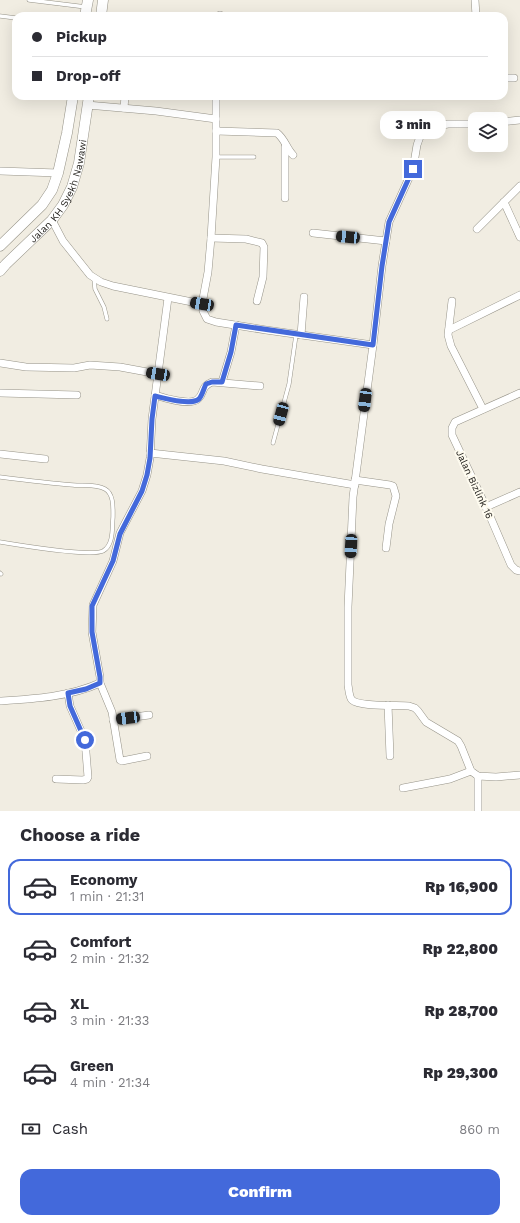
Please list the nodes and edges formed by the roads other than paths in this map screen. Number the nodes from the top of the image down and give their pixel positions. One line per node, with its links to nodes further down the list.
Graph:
1 (28, 0): 4 (lane)
2 (103, 0): 5 (main road)
3 (475, 0): 6 (street)
4 (87, 8)
5 (102, 12)
6 (476, 12)
7 (0, 16): 8 (lane)
8 (12, 18)
9 (508, 78): 10 (street)
10 (514, 78)
11 (72, 100): 26 (main road, Jalan KH Syekh Nawawi)
12 (88, 100): 15 (street); 30 (main road, Jalan KH Syekh Nawawi)
13 (125, 100): 15 (street)
14 (216, 100): 16 (street)
15 (124, 108): 16 (street)
16 (216, 119): 20 (street)
17 (520, 120): 18 (street)
18 (508, 121)
19 (468, 124): 35 (street)
20 (216, 131): 21 (street); 23 (street)
21 (285, 144): 22 (street); 28 (street)
22 (293, 155)
23 (216, 157): 24 (lane); 34 (street)
24 (254, 157)
25 (0, 171): 26 (street)
26 (58, 173): 36 (main road, Jalan KH Syekh Nawawi)
27 (520, 186): 29 (street)
28 (285, 198)
29 (504, 202): 31 (street); 33 (street)
30 (52, 220): 37 (main road, Jalan KH Syekh Nawawi); 38 (street)
31 (477, 228)
32 (313, 233): 35 (street)
33 (520, 237)
34 (212, 238): 43 (street); 44 (street)
35 (386, 241): 49 (street)
36 (0, 246)
37 (0, 271)
38 (94, 277): 41 (street); 45 (lane)
39 (520, 295): 47 (street)
40 (304, 297): 48 (street)
41 (168, 298): 44 (street); 51 (street)
42 (452, 300): 47 (street)
43 (257, 301)
44 (202, 304): 46 (street)
45 (107, 319)
46 (236, 325): 48 (street); 52 (street)
47 (449, 330): 58 (street)
48 (299, 335): 49 (street); 59 (lane)
49 (373, 345): 64 (street)
50 (0, 363): 51 (street)
51 (158, 374): 57 (street)
52 (222, 382): 53 (street); 57 (street)
53 (260, 386)
54 (0, 393): 56 (street)
55 (520, 393): 58 (street)
56 (77, 395)
57 (155, 396): 60 (street)
58 (483, 409): 66 (street, Jalan Bizlink 16)
59 (273, 443)
60 (150, 453): 64 (street); 70 (street)
61 (0, 454): 62 (street)
62 (45, 459)
63 (0, 477): 67 (lane)
64 (355, 483): 68 (street); 73 (street)
65 (520, 492): 66 (street)
66 (486, 507): 69 (street, Jalan Bizlink 16)
67 (0, 542)
68 (386, 548)
69 (520, 571)
70 (100, 683): 71 (street); 75 (street)
71 (68, 693): 72 (street); 81 (street)
72 (0, 701)
73 (388, 705): 77 (street); 78 (street)
74 (149, 715): 75 (street)
75 (113, 720): 76 (street)
76 (147, 756)
77 (390, 756)
78 (471, 771): 80 (street); 82 (street)
79 (520, 775): 80 (street)
80 (478, 776): 83 (street)
81 (56, 780)
82 (403, 788)
83 (478, 811)

